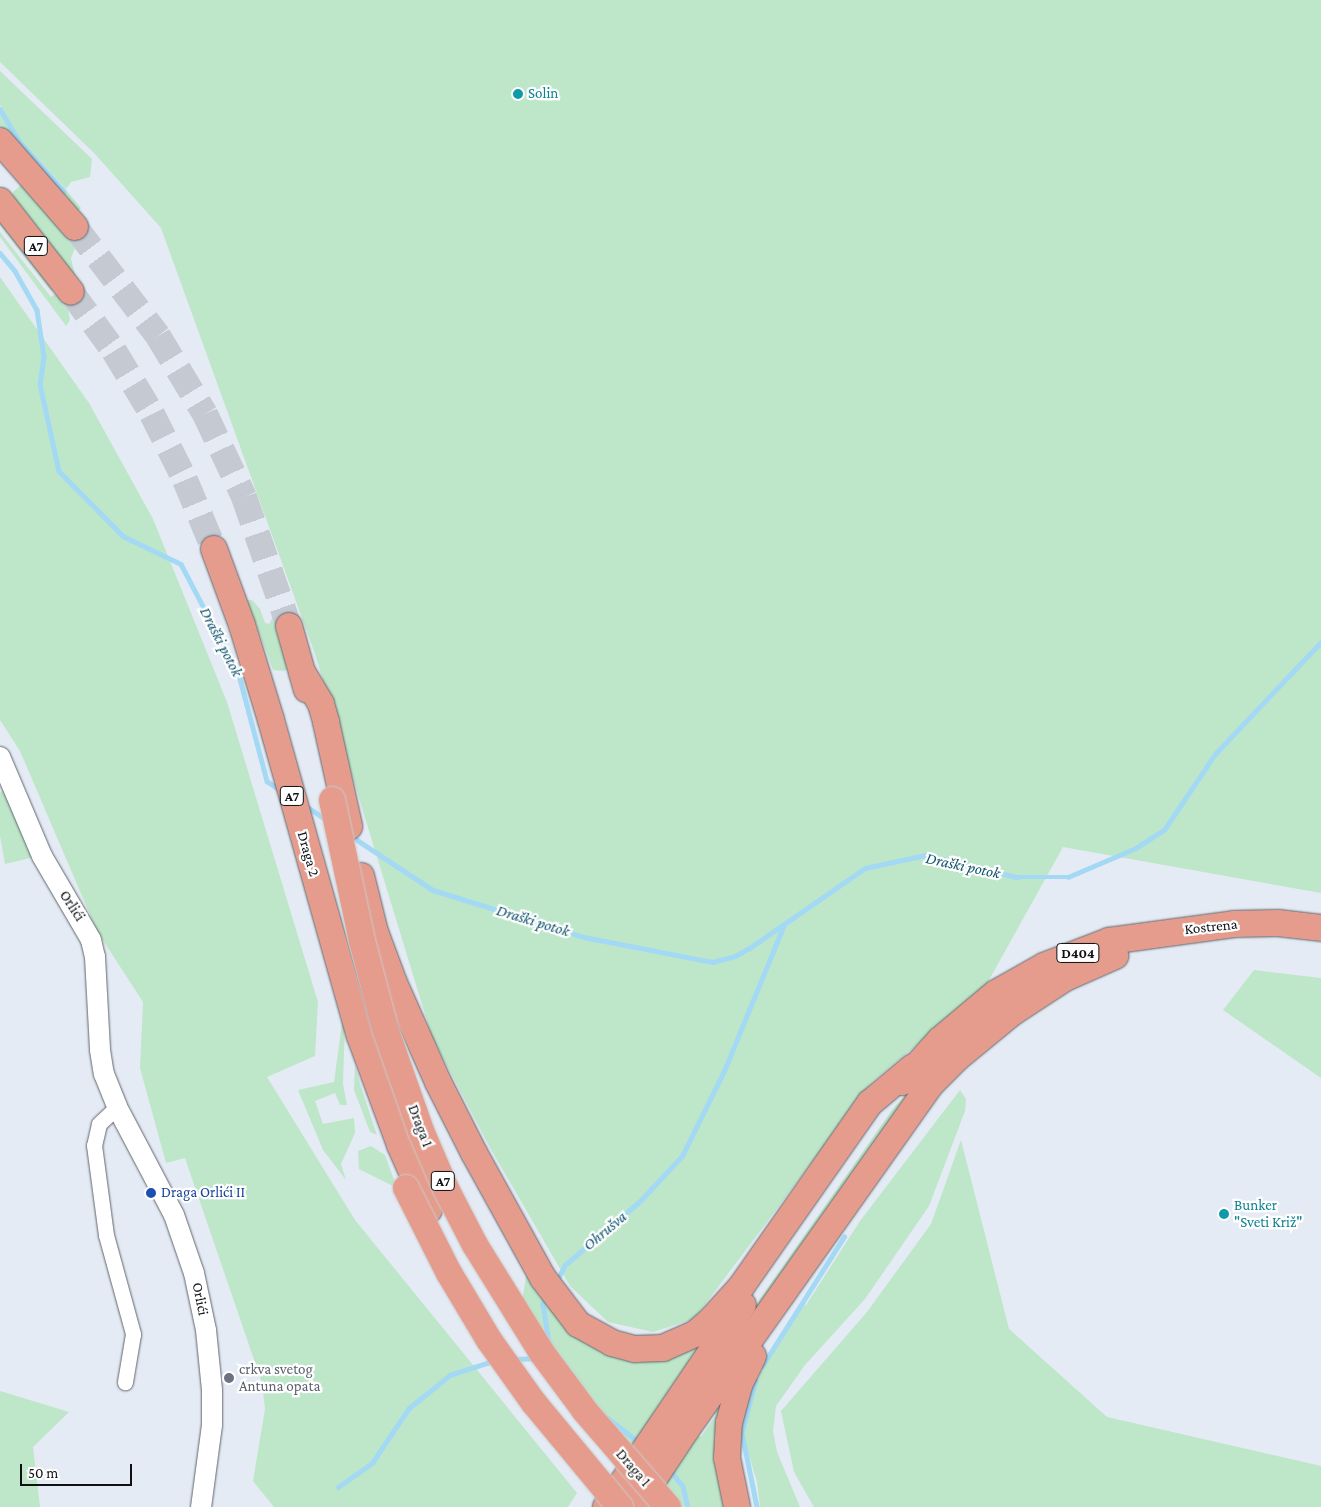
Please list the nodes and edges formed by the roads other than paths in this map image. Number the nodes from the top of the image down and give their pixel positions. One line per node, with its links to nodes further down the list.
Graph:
1 (0, 141): 3 (highway)
2 (0, 201): 4 (highway, A7)
3 (75, 227)
4 (71, 292)
5 (214, 550): 13 (highway, Draga 2 / A7)
6 (289, 626): 8 (highway, A7)
7 (2, 769): 12 (street, Orlići)
8 (337, 798): 11 (highway); 20 (highway, Draga 1 / A7, bridge)
9 (1321, 928): 10 (highway, Kostrena / D404)
10 (1168, 932): 11 (highway, Kostrena / D404); 11 (highway, Kostrena / D404)
11 (922, 1075): 15 (highway); 21 (highway)
12 (117, 1107): 14 (street); 16 (street, Orlići)
13 (411, 1185): 18 (highway, bridge); 19 (highway, Draga 1 / A7)
14 (125, 1382)
15 (676, 1424): 17 (highway, bridge); 19 (highway)
16 (201, 1507)
17 (606, 1507)
18 (620, 1507)
19 (635, 1507)
20 (668, 1507)
21 (737, 1507)

